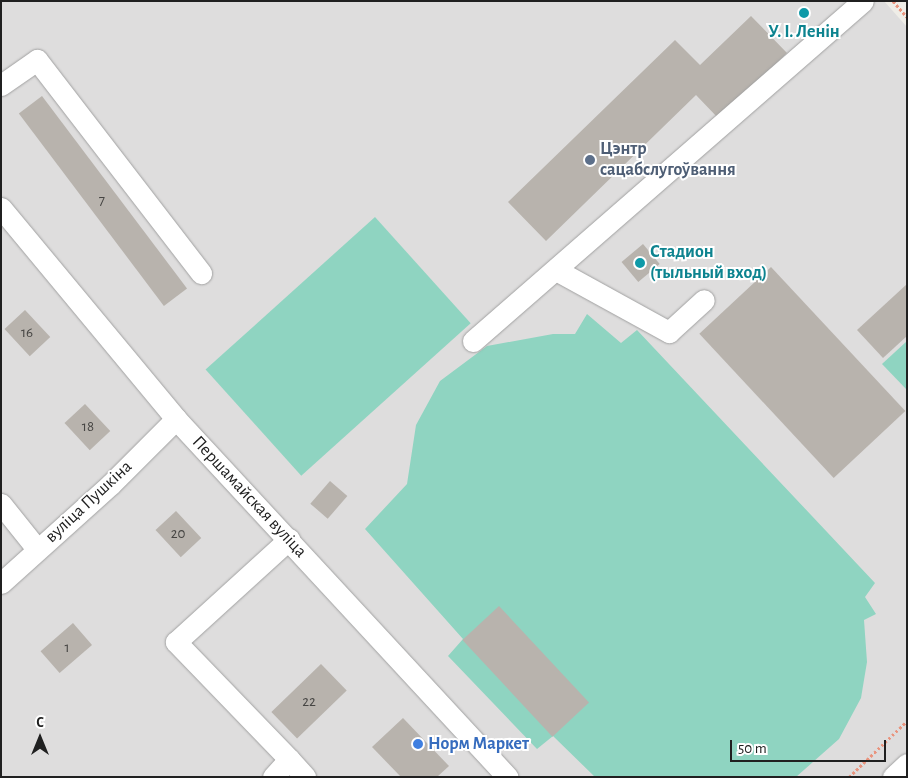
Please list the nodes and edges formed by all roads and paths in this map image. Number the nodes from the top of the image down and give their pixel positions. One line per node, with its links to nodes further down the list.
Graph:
1 (864, 1): 6 (street)
2 (893, 1): 3 (path)
3 (907, 17)
4 (1, 85): 7 (street)
5 (1, 208): 10 (street, Першамайская вуліца)
6 (556, 270): 8 (street); 9 (street)
7 (201, 273)
8 (704, 300)
9 (474, 341)
10 (176, 419): 12 (street, Першамайская вуліца); 13 (street, вуліца Пушкіна)
11 (1, 504): 13 (street)
12 (289, 539): 16 (street); 20 (street, Першамайская вуліца)
13 (37, 549): 14 (street, вуліца Пушкіна)
14 (1, 583)
15 (907, 721): 21 (path)
16 (289, 759): 18 (street); 19 (street)
17 (907, 764): 22 (street)
18 (273, 777)
19 (305, 777)
20 (508, 777)
21 (849, 777)
22 (893, 777)

